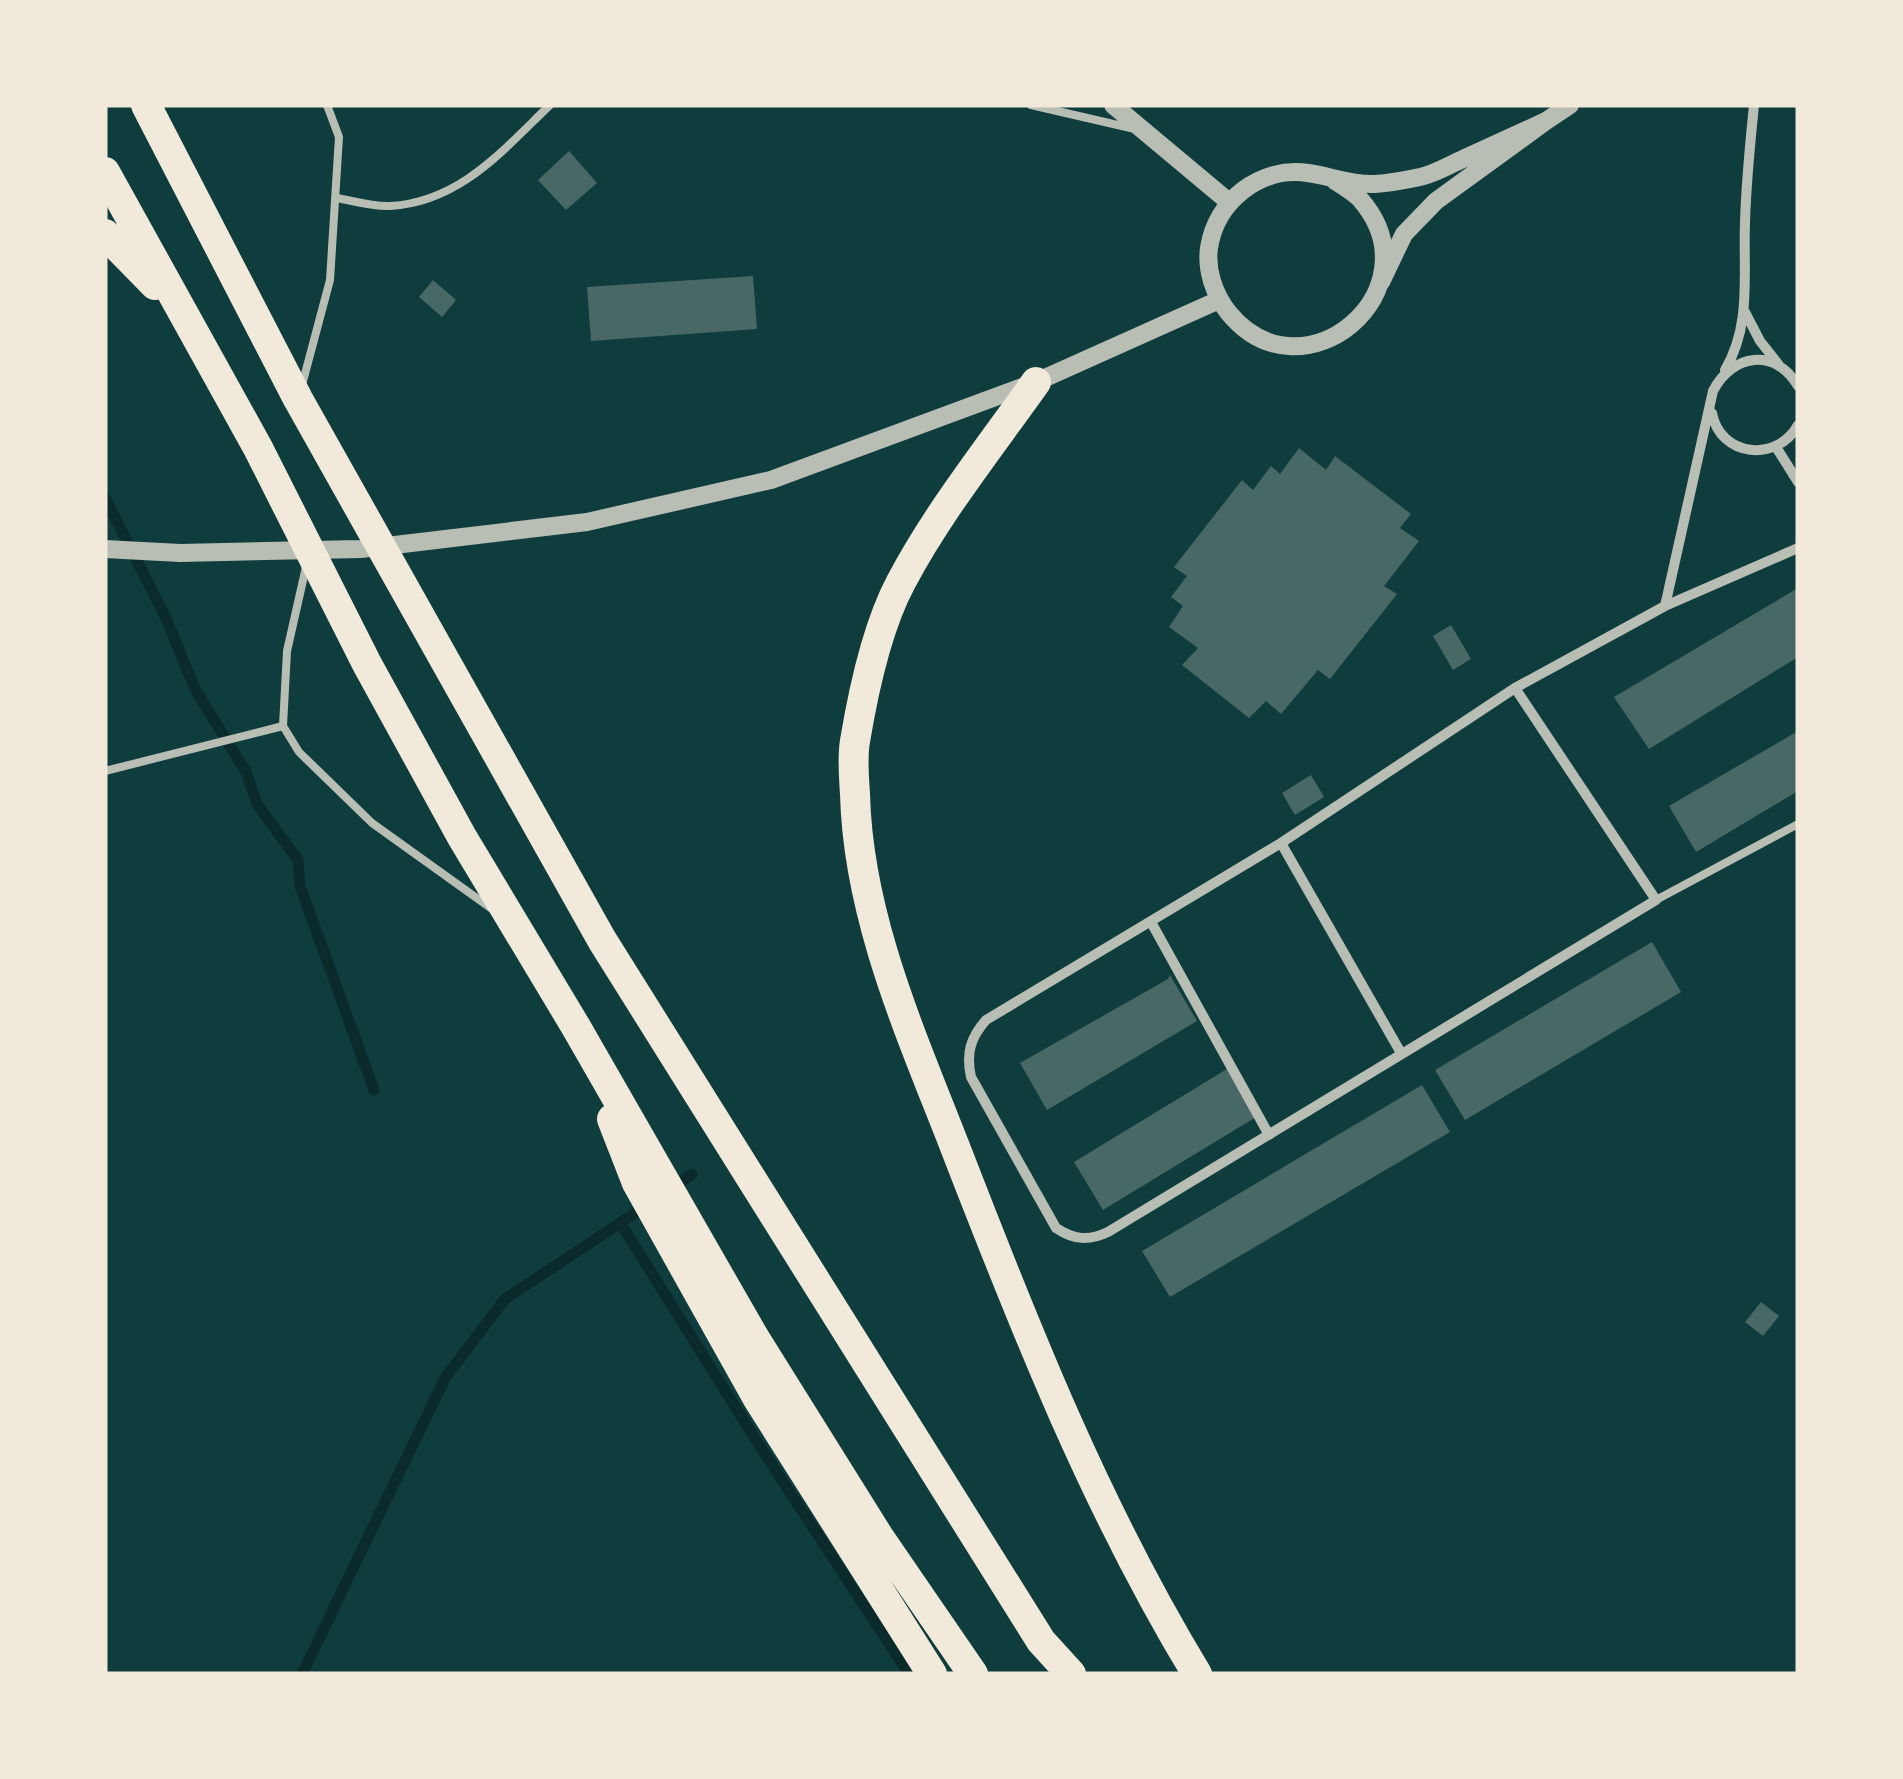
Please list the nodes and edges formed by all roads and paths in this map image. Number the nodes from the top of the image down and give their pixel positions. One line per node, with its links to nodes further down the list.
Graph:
1 (146, 105): 23 (highway)
2 (327, 105): 12 (lane)
3 (550, 105): 12 (lane)
4 (1031, 105): 9 (lane)
5 (1113, 105): 9 (street)
6 (1570, 105): 8 (street)
7 (1754, 105): 18 (street)
8 (1546, 122): 11 (street); 15 (street)
9 (1144, 131): 13 (street)
10 (105, 172): 17 (highway)
11 (1335, 180): 13 (street); 15 (street)
12 (336, 198): 23 (lane)
13 (1229, 202): 16 (street)
14 (105, 234): 17 (highway)
15 (1381, 282): 16 (street)
16 (1219, 300): 22 (street)
17 (180, 311): 28 (highway)
18 (1744, 311): 19 (street); 20 (street)
19 (1781, 366): 20 (street); 21 (street)
20 (1720, 376): 24 (street)
21 (1796, 380)
22 (1036, 382): 30 (street); 46 (highway)
23 (298, 399): 45 (highway)
24 (1710, 407): 26 (street); 31 (street)
25 (1797, 428): 26 (street)
26 (1776, 447): 27 (street)
27 (1798, 482)
28 (310, 548): 33 (lane); 39 (highway)
29 (1798, 548): 31 (street)
30 (105, 549)
31 (1665, 606): 32 (street)
32 (1516, 688): 36 (street); 37 (street)
33 (283, 726): 34 (lane); 39 (lane)
34 (105, 771)
35 (1798, 824): 37 (lane)
36 (1280, 843): 38 (street); 41 (street)
37 (1656, 900): 41 (street)
38 (1151, 922): 42 (street); 42 (street)
39 (516, 926): 40 (highway)
40 (576, 1027): 43 (highway); 44 (highway)
41 (1401, 1054): 42 (street)
42 (1269, 1135)
43 (932, 1674)
44 (972, 1674)
45 (1070, 1674)
46 (1197, 1674)

